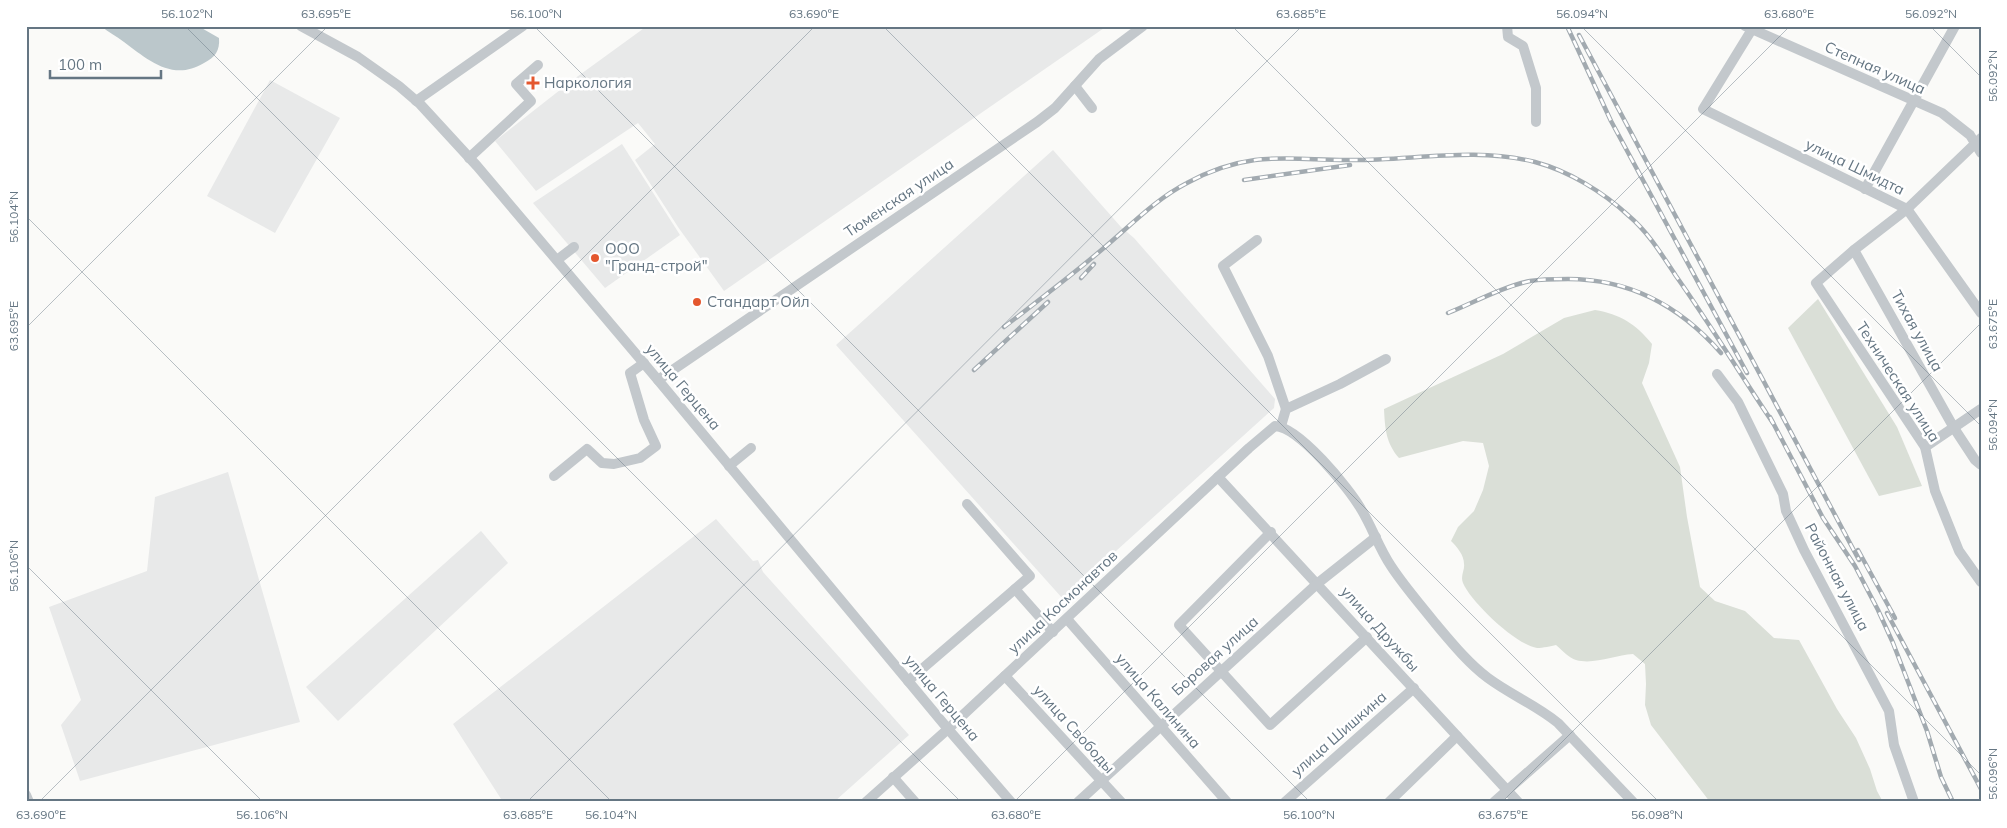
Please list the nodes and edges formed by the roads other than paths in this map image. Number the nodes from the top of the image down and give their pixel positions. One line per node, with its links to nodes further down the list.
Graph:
1 (301, 26): 9 (street, улица Герцена)
2 (523, 26): 9 (street)
3 (1143, 26): 8 (street, Тюменская улица)
4 (1507, 26): 12 (street)
5 (1955, 26): 10 (street)
6 (1751, 27): 10 (street, Степная улица); 16 (street, улица Шмидта)
7 (538, 65): 15 (street)
8 (1075, 86): 11 (street); 26 (street, Тюменская улица)
9 (416, 101): 15 (street, улица Герцена)
10 (1914, 101): 13 (street, Степная улица); 16 (street)
11 (1092, 108)
12 (1536, 122)
13 (1978, 140): 14 (street, Степная улица); 17 (street)
14 (1981, 153)
15 (469, 158): 21 (street, улица Герцена)
16 (1865, 189): 17 (street, улица Шмидта)
17 (1907, 209): 20 (street); 22 (street, улица Шмидта)
18 (1257, 240): 27 (street)
19 (574, 247): 21 (street)
20 (1854, 250): 30 (street, Тихая улица); 31 (street, Техническая улица)
21 (557, 260): 24 (street, улица Герцена)
22 (1981, 314)
23 (1386, 359): 27 (street)
24 (644, 363): 26 (street, улица Герцена); 35 (street)
25 (1718, 374): 70 (street, Районная улица)
26 (658, 380): 34 (street, улица Герцена)
27 (1286, 409): 29 (street)
28 (1981, 409): 30 (street)
29 (1281, 426): 36 (street, улица Космонавтов); 39 (street)
30 (1954, 428): 31 (street); 33 (street, Тихая улица)
31 (1925, 447): 40 (street, Техническая улица)
32 (751, 448): 34 (street)
33 (1981, 465)
34 (729, 466): 48 (street, улица Герцена)
35 (554, 476)
36 (1218, 476): 38 (street, улица Дружбы); 43 (street, улица Космонавтов)
37 (968, 504): 42 (street)
38 (1271, 532): 41 (street, улица Дружбы); 46 (street)
39 (1376, 537): 41 (street, Боровая улица); 52 (street)
40 (1981, 582)
41 (1318, 583): 45 (street, улица Дружбы); 46 (street, Боровая улица)
42 (1015, 589): 44 (street); 48 (street)
43 (1066, 619): 44 (street, улица Космонавтов); 50 (street, улица Калинина)
44 (1053, 632): 47 (street, улица Космонавтов)
45 (1367, 637): 46 (street); 49 (street, улица Дружбы)
46 (1220, 671): 50 (street, Боровая улица)
47 (1005, 676): 51 (street, улица Космонавтов); 55 (street, улица Свободы)
48 (908, 681): 51 (street, улица Герцена)
49 (1414, 688): 53 (street, улица Дружбы); 65 (street, улица Шишкина)
50 (1160, 726): 55 (street, Боровая улица); 64 (street, улица Калинина)
51 (948, 729): 54 (street, улица Космонавтов); 61 (street, улица Герцена)
52 (1570, 735): 56 (street); 69 (street)
53 (1457, 736): 56 (street, улица Дружбы); 66 (street)
54 (893, 777): 59 (street, улица Космонавтов); 60 (street)
55 (1100, 780): 62 (street, Боровая улица); 63 (street, улица Свободы)
56 (1507, 790): 67 (street); 68 (street, улица Дружбы)
57 (26, 796): 58 (street)
58 (29, 802)
59 (866, 802)
60 (916, 802)
61 (1011, 802)
62 (1078, 802)
63 (1121, 802)
64 (1227, 802)
65 (1285, 802)
66 (1389, 802)
67 (1494, 802)
68 (1518, 802)
69 (1633, 802)
70 (1914, 802)

